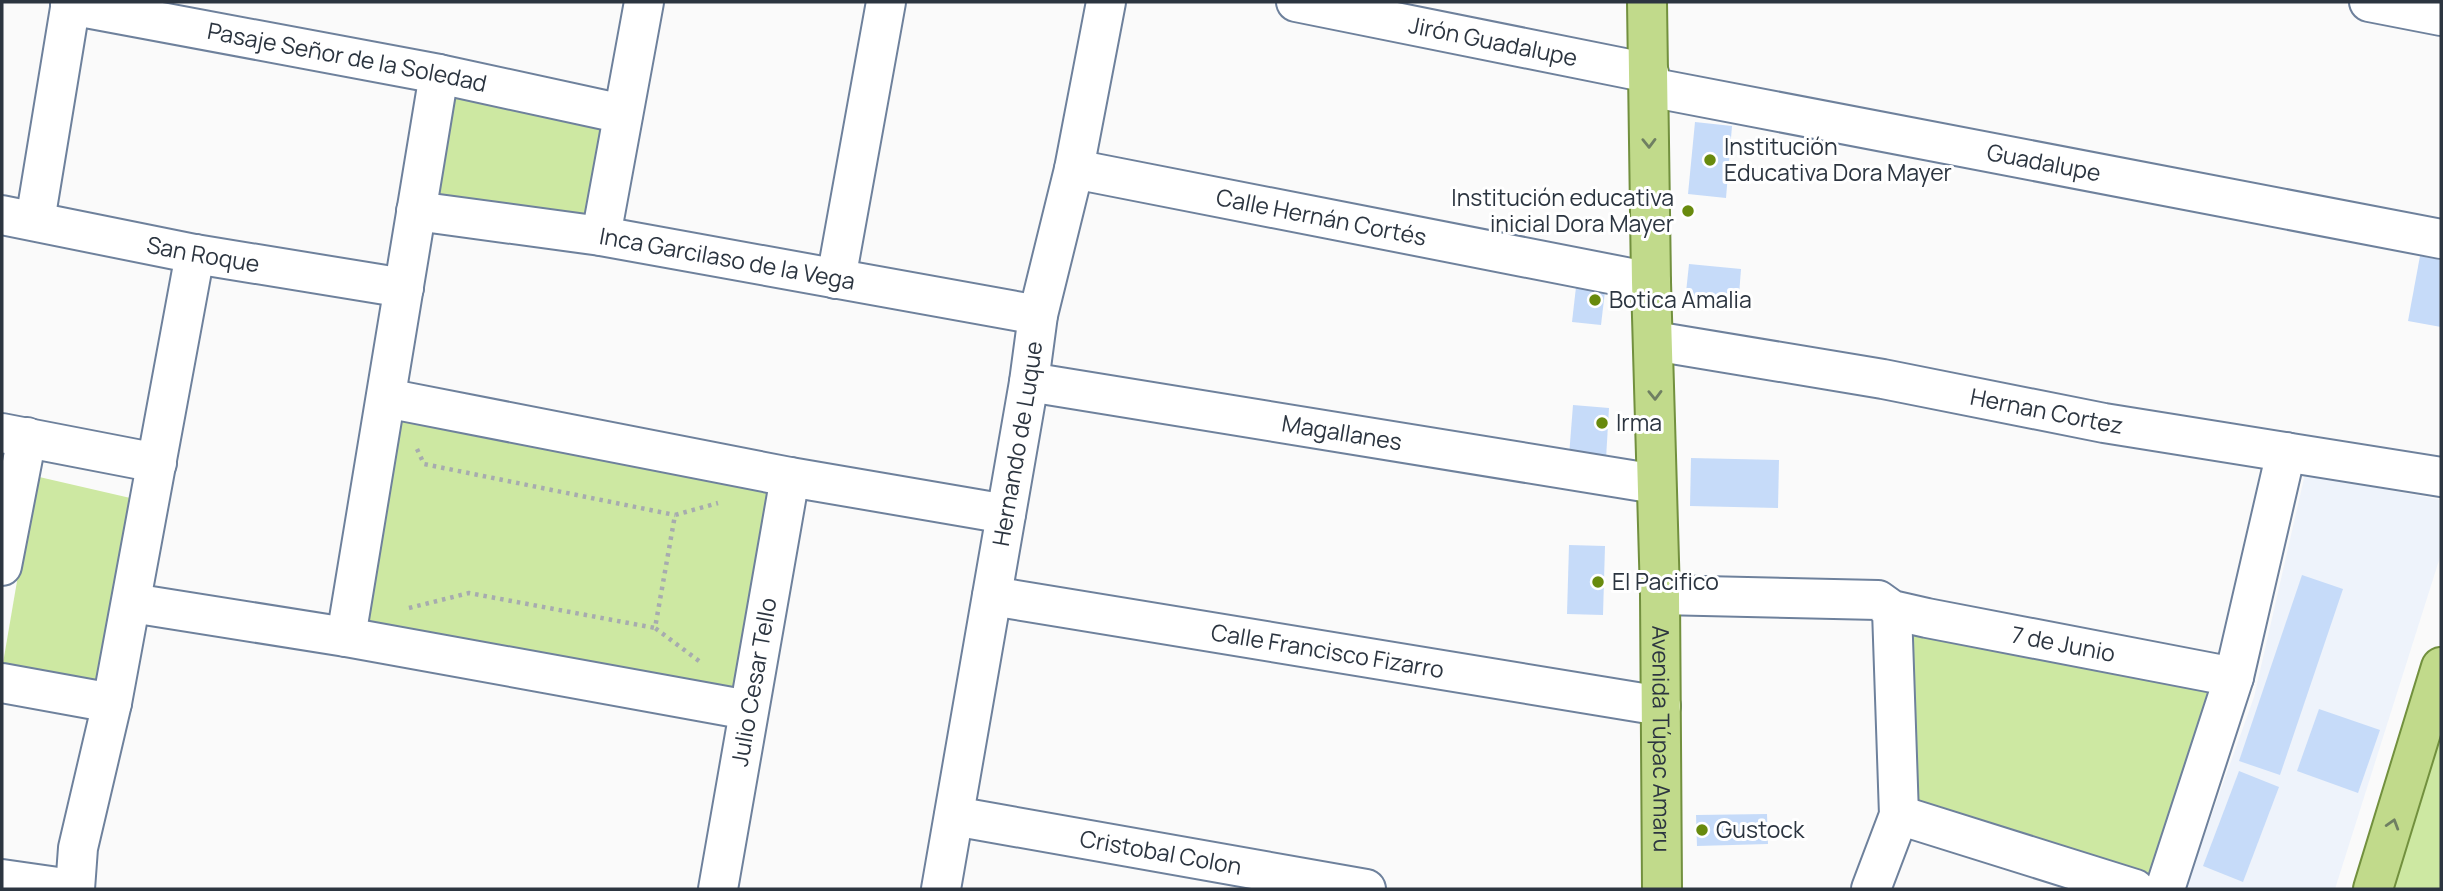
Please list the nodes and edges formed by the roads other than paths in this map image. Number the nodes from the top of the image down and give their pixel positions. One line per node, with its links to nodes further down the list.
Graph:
1 (644, 2): 11 (street)
2 (886, 2): 18 (street)
3 (1106, 2): 12 (street, Hernando de Luque)
4 (1296, 2): 10 (street, Jirón Guadalupe)
5 (1647, 2): 10 (main road, Avenida Túpac Amaru)
6 (2368, 2): 8 (street)
7 (70, 3): 9 (street, Pasaje Señor de la Soledad); 14 (street)
8 (2441, 16)
9 (439, 74): 11 (street, Pasaje Señor de la Soledad); 13 (street)
10 (1649, 80): 16 (street, Guadalupe); 19 (main road, Avenida Túpac Amaru, one-way to 19)
11 (623, 114): 15 (street)
12 (1074, 169): 19 (street, Calle Hernán Cortés); 21 (street, Hernando de Luque)
13 (416, 211): 15 (street, Inca Garcilaso de la Vega); 20 (street)
14 (19, 218): 17 (street, San Roque)
15 (601, 236): 18 (street, Inca Garcilaso de la Vega)
16 (2441, 239)
17 (195, 254): 20 (street, San Roque); 27 (street)
18 (836, 279): 21 (street, Inca Garcilaso de la Vega)
19 (1651, 282): 22 (main road, Avenida Túpac Amaru)
20 (404, 288): 24 (street)
21 (1038, 315): 23 (street, Hernando de Luque)
22 (1654, 341): 26 (street, Hernan Cortez); 30 (main road, Avenida Túpac Amaru, one-way to 30)
23 (1029, 382): 30 (street, Magallanes); 31 (street, Hernando de Luque)
24 (386, 398): 28 (street); 37 (street)
25 (14, 435): 27 (street); 32 (street)
26 (2286, 452): 29 (street, Hernan Cortez); 39 (street)
27 (157, 463): 35 (street)
28 (790, 477): 31 (street); 43 (street, Julio Cesar Tello)
29 (2441, 477)
30 (1656, 484): 34 (main road, Avenida Túpac Amaru)
31 (1006, 514): 33 (street, Hernando de Luque)
32 (2, 566)
33 (992, 596): 42 (street, Calle Francisco Fizarro); 45 (street, Hernando de Luque)
34 (1660, 596): 36 (street, 7 de Junio); 42 (main road, Avenida Túpac Amaru)
35 (131, 603): 37 (street); 41 (street)
36 (1892, 610): 39 (street, 7 de Junio); 44 (street)
37 (346, 637): 43 (street)
38 (2441, 669): 55 (main road, one-way to 38)
39 (2234, 677): 54 (street)
40 (2, 683): 41 (street)
41 (112, 703): 47 (street)
42 (1661, 706): 51 (main road, Avenida Túpac Amaru)
43 (748, 710): 48 (street, Julio Cesar Tello)
44 (1899, 815): 52 (street); 53 (street)
45 (954, 816): 49 (street, Hernando de Luque); 50 (street, Cristobal Colon)
46 (2, 879): 47 (street)
47 (73, 889)
48 (719, 889)
49 (941, 889)
50 (1366, 889)
51 (1662, 889)
52 (1871, 889)
53 (2135, 889)
54 (2165, 889)
55 (2373, 889)

